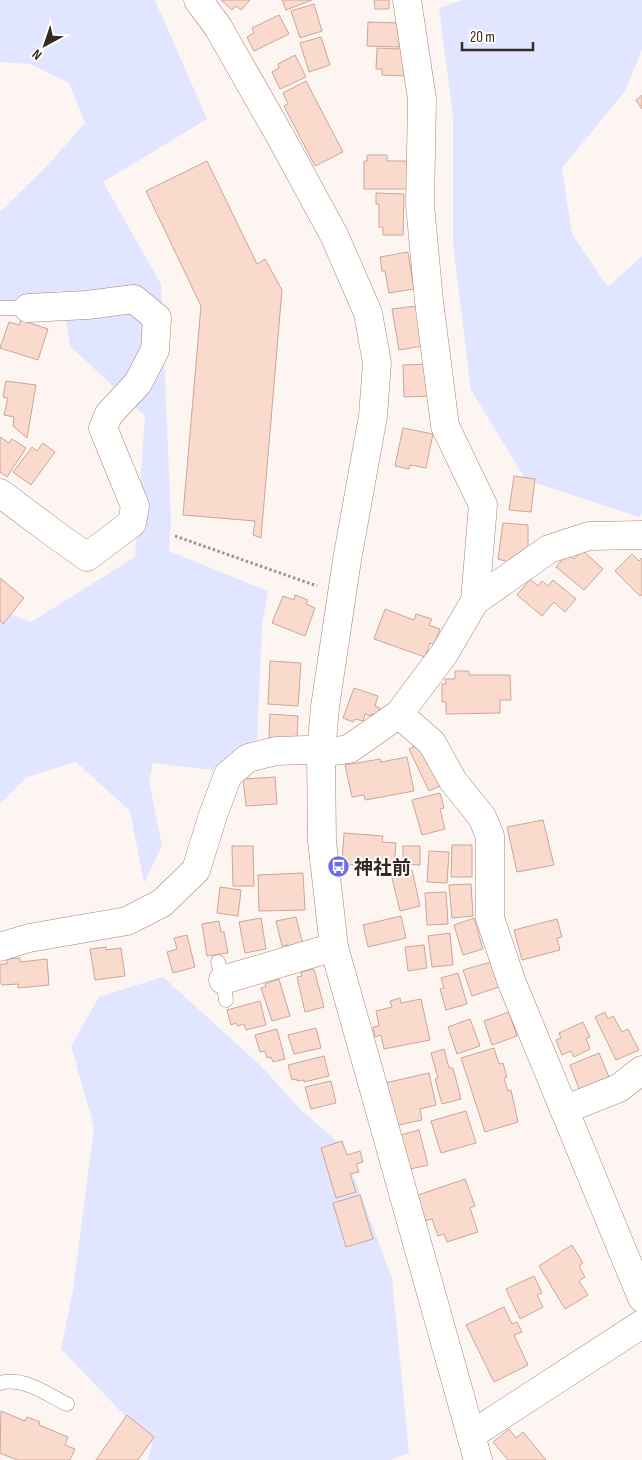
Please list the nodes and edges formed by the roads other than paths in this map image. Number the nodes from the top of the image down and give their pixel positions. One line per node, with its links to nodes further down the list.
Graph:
1 (198, 0): 9 (street)
2 (407, 0): 7 (street)
3 (0, 308): 4 (lane)
4 (28, 308): 5 (street)
5 (0, 492)
6 (642, 535): 7 (street)
7 (475, 601): 8 (street)
8 (399, 714): 9 (street); 14 (street)
9 (321, 753): 10 (street); 11 (street)
10 (0, 947)
11 (334, 947): 12 (street); 19 (street)
12 (222, 981)
13 (642, 1070): 14 (street)
14 (564, 1110): 15 (street)
15 (642, 1298)
16 (642, 1324): 19 (street)
17 (0, 1383): 18 (lane)
18 (67, 1404)
19 (475, 1447)

